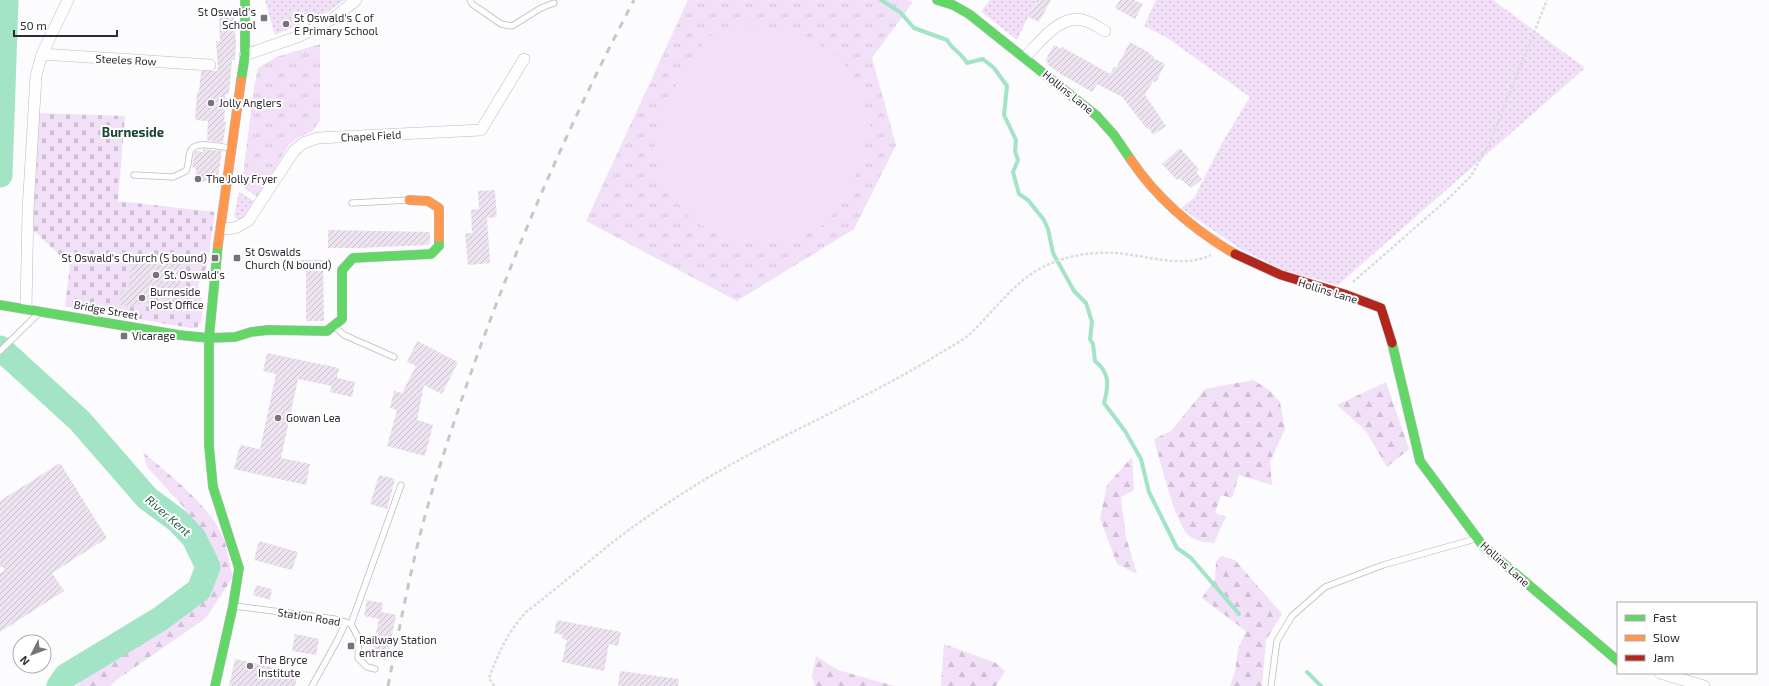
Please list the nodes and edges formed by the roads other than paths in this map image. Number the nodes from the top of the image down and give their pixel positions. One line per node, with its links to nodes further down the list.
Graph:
1 (68, 0): 8 (street)
2 (246, 0): 9 (street)
3 (356, 0): 9 (street)
4 (470, 0): 6 (lane)
5 (937, 0): 10 (street, Hollins Lane)
6 (554, 3)
7 (1106, 31): 10 (street)
8 (42, 54): 12 (street, Steeles Row); 19 (street)
9 (245, 56): 13 (street)
10 (1025, 57): 26 (street, Hollins Lane)
11 (524, 58): 17 (street, Chapel Field)
12 (210, 65)
13 (232, 149): 14 (lane); 17 (street)
14 (134, 176)
15 (409, 200): 16 (lane); 21 (street)
16 (352, 203)
17 (221, 229): 22 (street)
18 (0, 306): 19 (street, Bridge Street)
19 (26, 309): 20 (street, Bridge Street)
20 (41, 311): 22 (street, Bridge Street); 23 (lane)
21 (334, 325): 22 (street, Bridge Street); 24 (lane)
22 (209, 338): 27 (street)
23 (0, 351)
24 (394, 357)
25 (401, 485): 28 (lane)
26 (1478, 539): 29 (street, Hollins Lane); 34 (lane)
27 (233, 606): 28 (lane, Station Road); 32 (street)
28 (348, 623): 30 (lane, Station Road); 33 (lane)
29 (1617, 660)
30 (375, 669)
31 (1663, 674): 35 (street)
32 (215, 686)
33 (312, 686)
34 (1271, 686)
35 (1704, 686)

